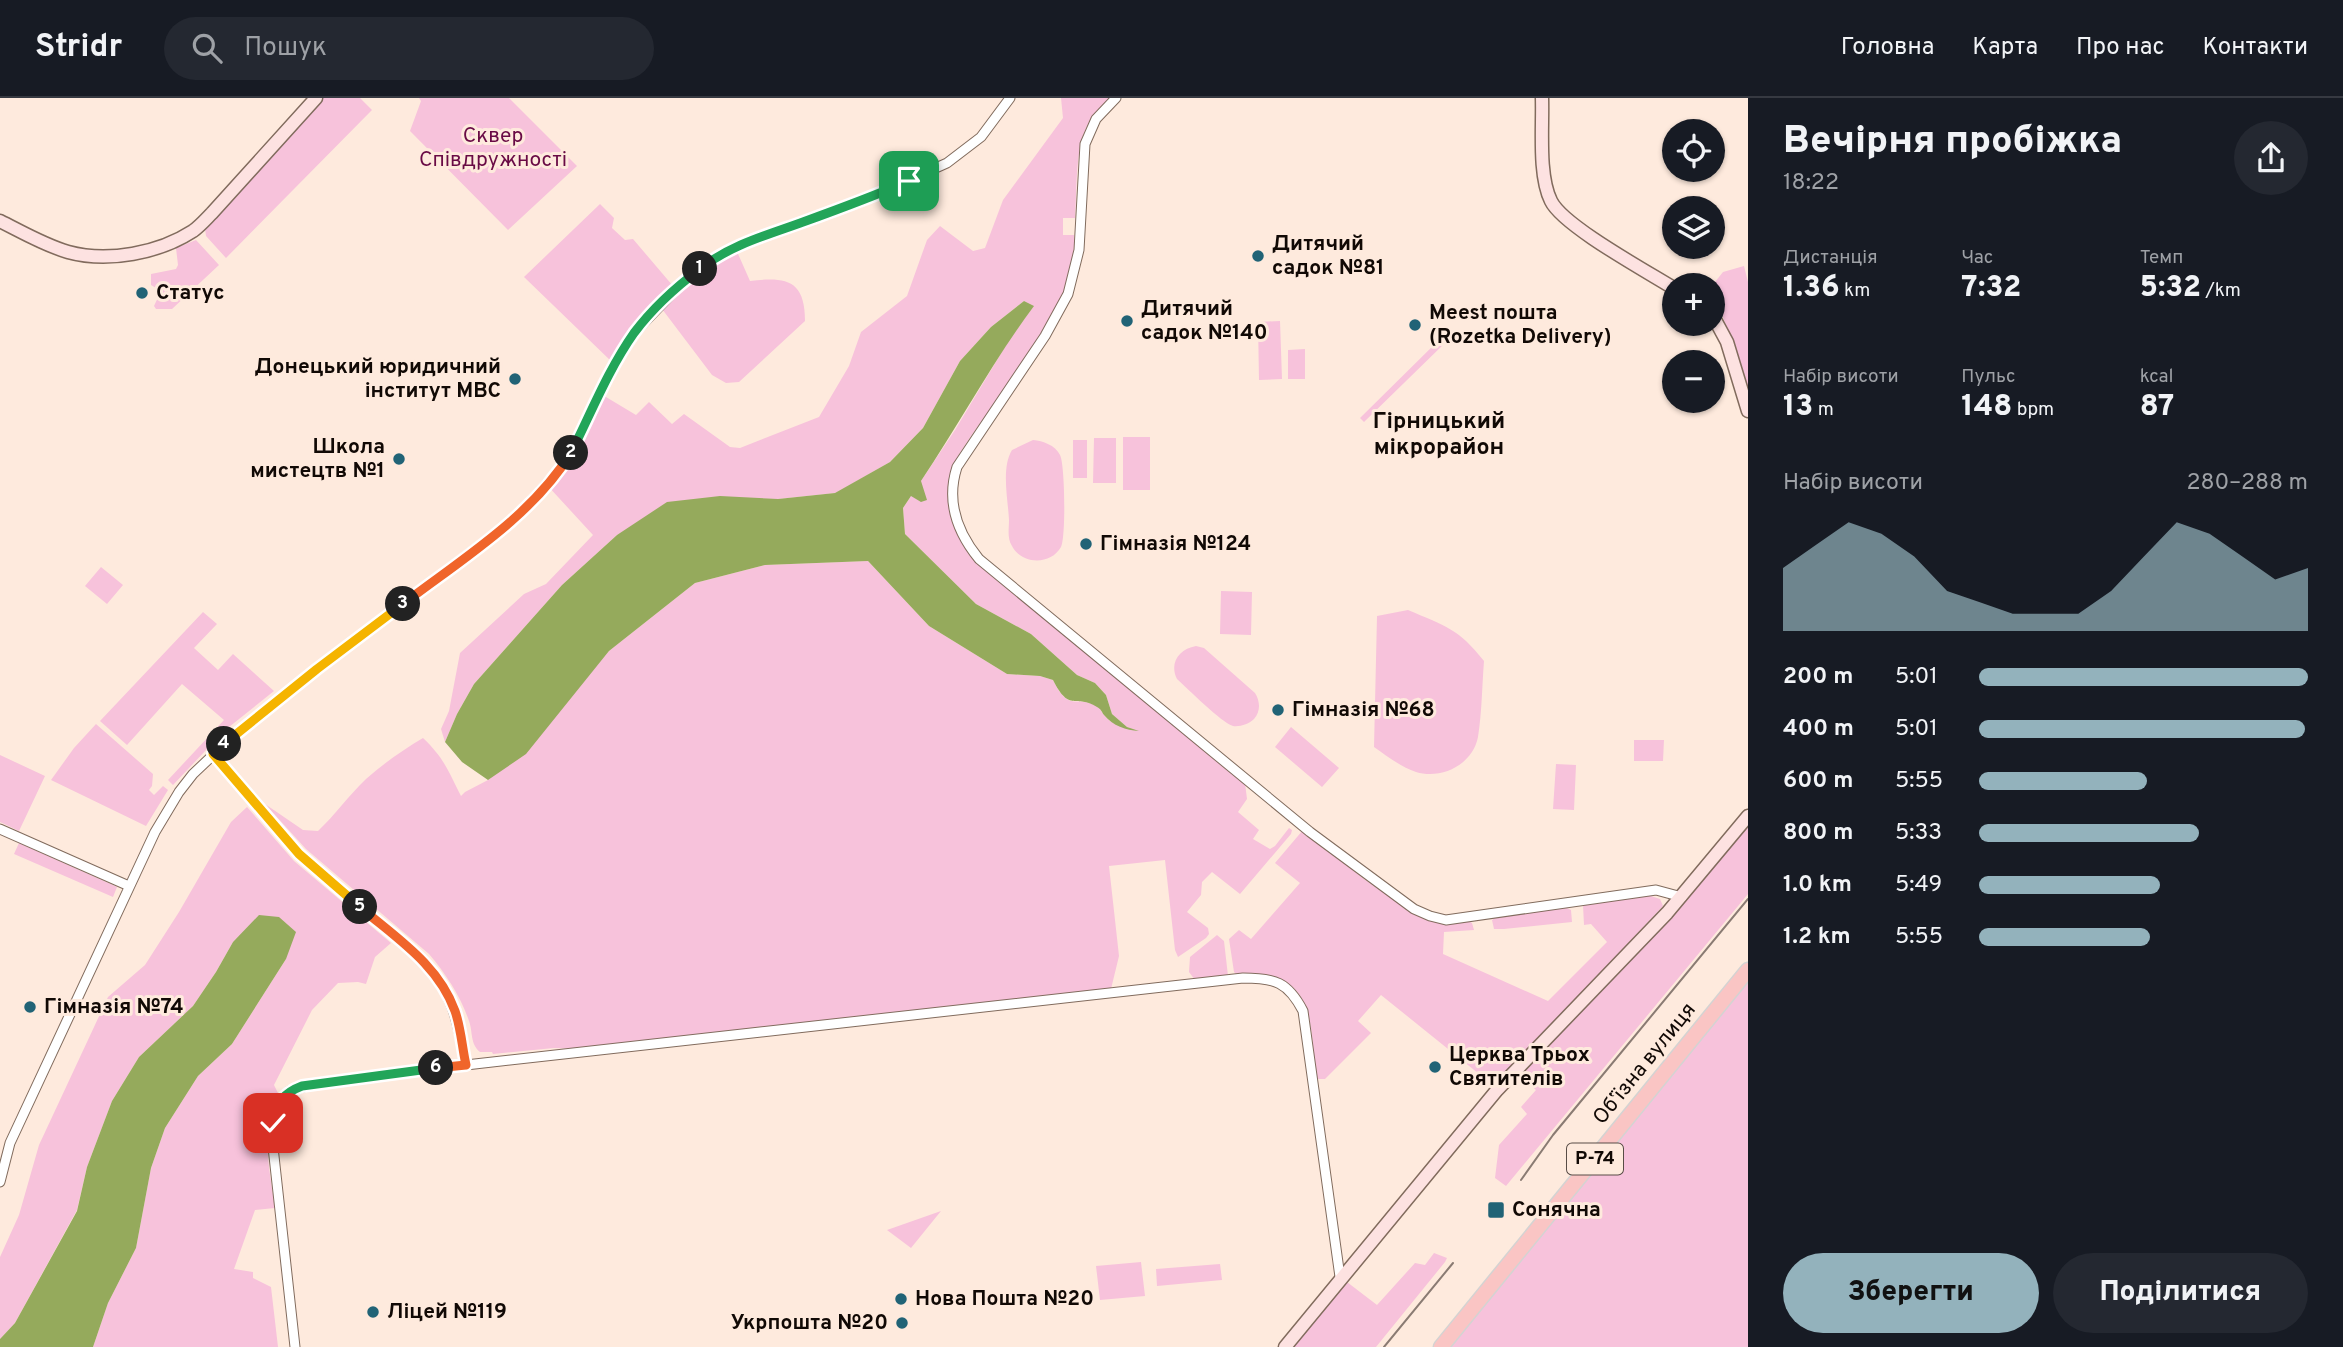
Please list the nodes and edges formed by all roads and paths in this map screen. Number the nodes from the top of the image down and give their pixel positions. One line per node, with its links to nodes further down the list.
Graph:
1 (316, 98): 5 (street)
2 (1010, 98): 9 (street)
3 (1116, 98): 13 (street)
4 (1542, 98): 6 (street)
5 (0, 221)
6 (1662, 281)
7 (1724, 336): 8 (street)
8 (1748, 411)
9 (213, 754): 12 (street); 15 (street)
10 (1748, 816): 13 (street)
11 (0, 829): 12 (street)
12 (129, 886): 16 (street)
13 (1682, 897): 17 (street)
14 (1748, 970): 20 (main road, Обʼїзна вулиця / Р-74)
15 (466, 1065): 17 (street); 18 (street)
16 (0, 1182)
17 (1340, 1278): 19 (street)
18 (295, 1347)
19 (1285, 1347)
20 (1441, 1347)

